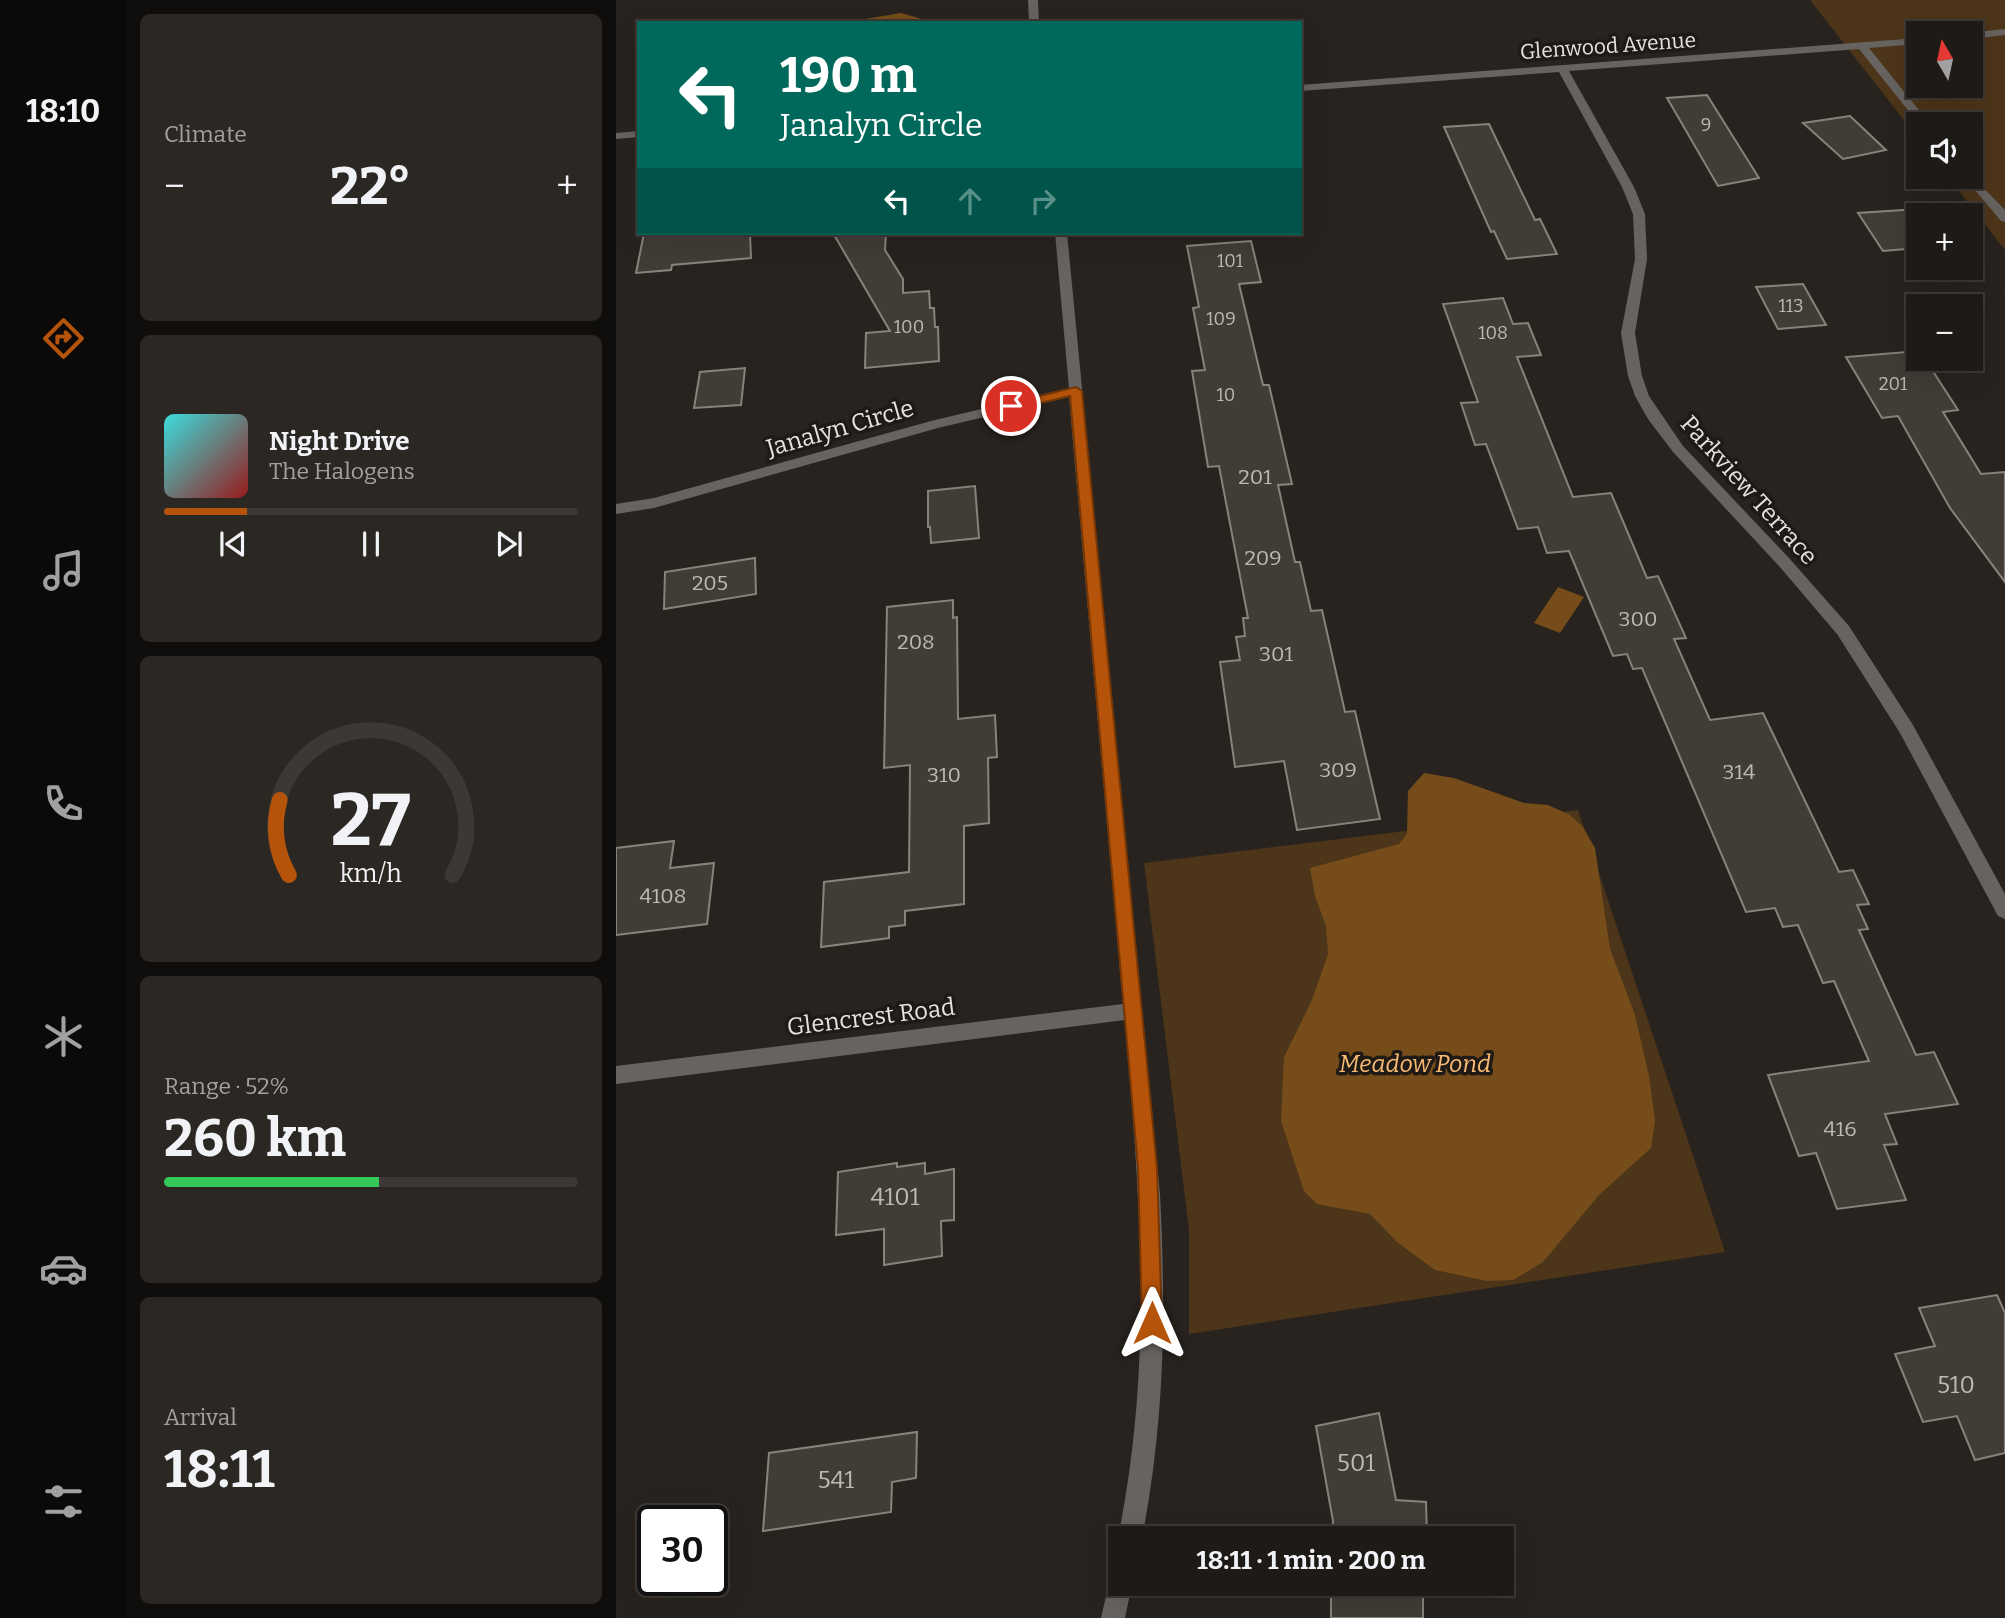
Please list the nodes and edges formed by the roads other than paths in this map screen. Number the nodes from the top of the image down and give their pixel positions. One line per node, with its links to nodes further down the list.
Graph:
1 (1033, 0): 2 (street)
2 (1034, 21)
3 (2005, 32): 4 (street)
4 (1983, 35)
5 (1906, 42): 6 (street, Glenwood Avenue)
6 (1862, 46): 7 (street, Glenwood Avenue); 9 (street)
7 (1563, 69): 8 (street, Glenwood Avenue); 17 (street, Parkview Terrace)
8 (1302, 88)
9 (1915, 112)
10 (637, 134): 11 (street)
11 (616, 136)
12 (1980, 189): 13 (street)
13 (2005, 218)
14 (1061, 235): 15 (street)
15 (1076, 391): 16 (street, Janalyn Circle); 18 (street)
16 (616, 509)
17 (2005, 911)
18 (1132, 1011): 19 (street, Glencrest Road); 20 (street)
19 (616, 1074)
20 (1132, 1526)
21 (1118, 1596): 22 (street)
22 (1113, 1618)

